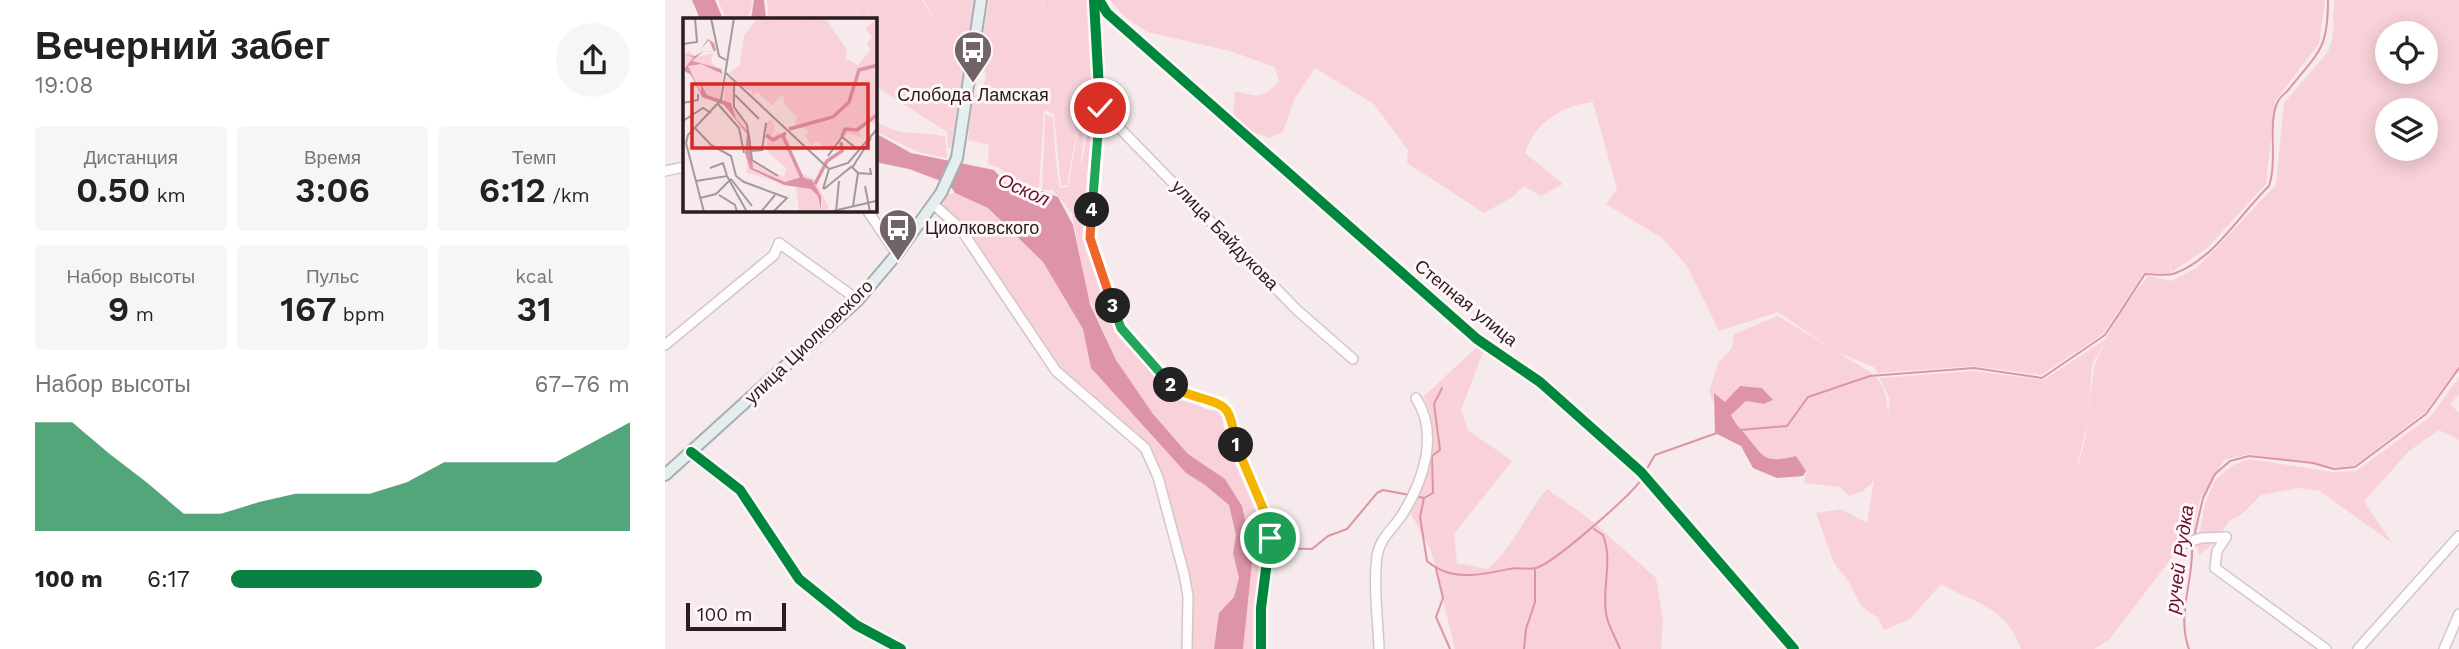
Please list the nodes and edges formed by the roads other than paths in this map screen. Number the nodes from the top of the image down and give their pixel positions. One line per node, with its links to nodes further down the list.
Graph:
1 (982, 0): 7 (main road, улица Циолковского)
2 (1094, 0): 4 (street)
3 (1099, 0): 23 (street, Степная улица)
4 (1100, 108): 12 (street, улица Байдукова); 21 (street)
5 (683, 167): 6 (street)
6 (665, 171)
7 (933, 204): 9 (main road, улица Циолковского); 20 (street)
8 (868, 212): 9 (street)
9 (897, 254): 10 (main road, улица Циолковского)
10 (858, 300): 11 (street); 14 (main road, улица Циолковского)
11 (665, 345)
12 (1353, 359)
13 (1416, 398): 22 (street)
14 (691, 452): 15 (main road, улица Циолковского); 19 (street)
15 (665, 475)
16 (2459, 536): 25 (street)
17 (2186, 543): 24 (street)
18 (2459, 614): 26 (street)
19 (901, 649)
20 (1187, 649)
21 (1261, 649)
22 (1379, 649)
23 (1794, 649)
24 (2326, 649)
25 (2358, 649)
26 (2444, 649)

